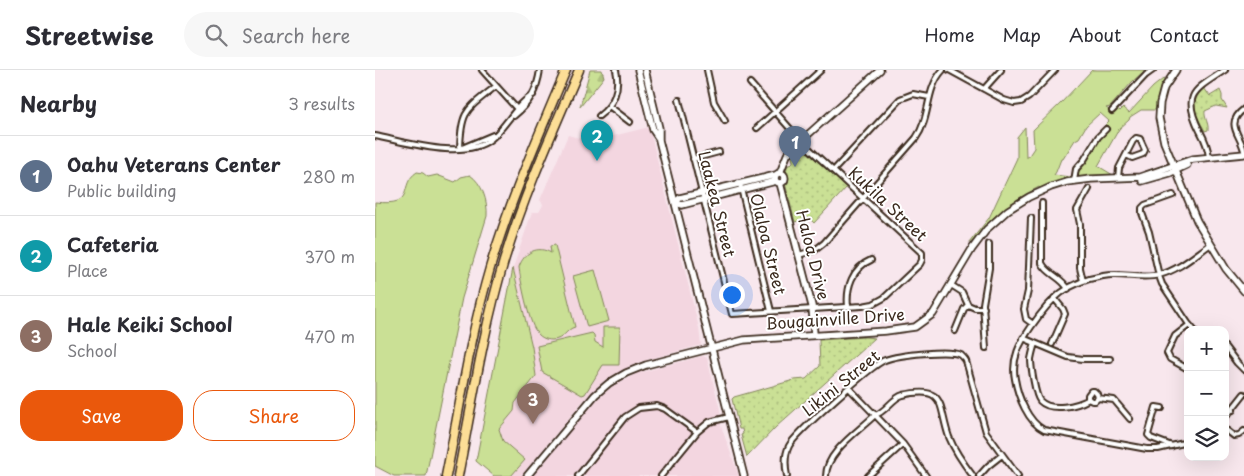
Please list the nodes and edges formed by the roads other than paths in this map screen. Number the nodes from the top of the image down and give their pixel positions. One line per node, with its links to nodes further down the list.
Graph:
1 (482, 70): 19 (street)
2 (540, 70): 21 (street)
3 (566, 70): 109 (highway)
4 (579, 70): 110 (highway)
5 (616, 70): 24 (street)
6 (638, 70): 38 (street)
7 (645, 70): 38 (street)
8 (707, 70): 32 (street)
9 (821, 70): 28 (street)
10 (880, 70): 39 (street)
11 (943, 70): 22 (street)
12 (949, 70): 20 (street)
13 (1001, 70): 20 (street)
14 (1055, 70): 20 (street)
15 (1153, 70): 25 (street)
16 (1175, 70): 46 (street)
17 (1225, 70): 44 (street)
18 (750, 82): 28 (street, Kukila Street)
19 (496, 86): 27 (street); 40 (street)
20 (984, 89)
21 (533, 95): 27 (street); 33 (street)
22 (929, 97): 47 (street); 55 (street)
23 (679, 100): 45 (street, Laakea Street)
24 (609, 106): 31 (street); 34 (street)
25 (1116, 107): 29 (street); 30 (street)
26 (1244, 109): 42 (street)
27 (517, 110): 33 (street)
28 (775, 111): 35 (street); 39 (street, Kukila Street)
29 (1111, 111)
30 (1120, 111)
31 (599, 116)
32 (725, 120)
33 (508, 121): 40 (street)
34 (630, 122)
35 (757, 128)
36 (1106, 129): 50 (street)
37 (375, 136): 40 (street)
38 (659, 140): 56 (street)
39 (801, 141): 47 (street, Kukila Street); 48 (street)
40 (460, 149)
41 (719, 152): 45 (street)
42 (1244, 152): 44 (street, Bougainville Drive)
43 (1126, 155): 43 (street); 49 (street)
44 (1209, 157): 46 (street, Bougainville Drive)
45 (693, 159): 54 (street, Laakea Street)
46 (1175, 168): 49 (street, Bougainville Drive); 60 (street)
47 (834, 170): 55 (street, Kukila Street)
48 (778, 178): 51 (street); 61 (street, Haloa Drive)
49 (1121, 179): 50 (street, Bougainville Drive)
50 (1074, 181): 65 (street, Bougainville Drive)
51 (741, 187): 54 (street); 73 (street, Olaloa Street)
52 (1089, 189): 64 (street)
53 (1173, 195): 63 (street)
54 (703, 196): 56 (street); 74 (street, Laakea Street)
55 (863, 198): 61 (street); 70 (street, Kukila Street)
56 (675, 203): 84 (street)
57 (1041, 203): 66 (street)
58 (1031, 218): 75 (street)
59 (989, 244): 71 (street)
60 (1211, 244): 63 (street); 67 (street)
61 (799, 255): 72 (street, Haloa Drive)
62 (871, 260): 70 (street)
63 (1159, 276): 64 (street); 76 (street)
64 (1083, 281): 66 (street)
65 (951, 285): 69 (street); 79 (street, Bougainville Drive)
66 (1067, 289): 68 (street)
67 (1244, 291)
68 (1054, 298): 75 (street); 82 (street)
69 (968, 305): 71 (street); 78 (street)
70 (848, 307): 72 (street, Kukila Street)
71 (984, 308): 83 (street)
72 (812, 309): 73 (street, Kukila Street); 79 (street, Haloa Drive)
73 (771, 311): 74 (street, Kukila Street)
74 (732, 314)
75 (1033, 324): 80 (street)
76 (1189, 325)
77 (1184, 329): 87 (street)
78 (955, 331)
79 (814, 335): 84 (street, Bougainville Drive)
80 (1023, 338): 81 (street); 107 (street)
81 (1035, 344): 86 (street); 92 (street)
82 (1052, 344)
83 (986, 348)
84 (712, 349): 99 (street); 111 (street, Bougainville Drive)
85 (1229, 352): 88 (street)
86 (1110, 359)
87 (1184, 367)
88 (1244, 370)
89 (849, 388): 98 (street); 108 (street, Likini Street); 115 (street, Likini Street)
90 (1244, 394): 97 (street)
91 (1098, 398): 92 (street); 92 (street); 101 (street)
92 (1089, 399)
93 (1150, 405): 94 (street)
94 (1156, 407): 95 (street); 107 (street)
95 (1162, 408)
96 (1229, 408): 97 (street)
97 (1233, 410): 100 (street)
98 (875, 415): 106 (street); 116 (street); 119 (street)
99 (729, 416): 103 (street); 114 (street)
100 (1227, 416)
101 (1130, 419)
102 (1244, 431): 104 (street)
103 (697, 432): 112 (street); 113 (street)
104 (1229, 432)
105 (1184, 443): 107 (street)
106 (903, 444): 117 (street); 118 (street)
107 (1172, 446)
108 (1002, 456): 120 (street); 121 (street, Likini Street)
109 (447, 476)
110 (458, 476)
111 (527, 476)
112 (577, 476)
113 (661, 476)
114 (744, 476)
115 (787, 476)
116 (826, 476)
117 (869, 476)
118 (926, 476)
119 (973, 476)
120 (979, 476)
121 (1018, 476)

